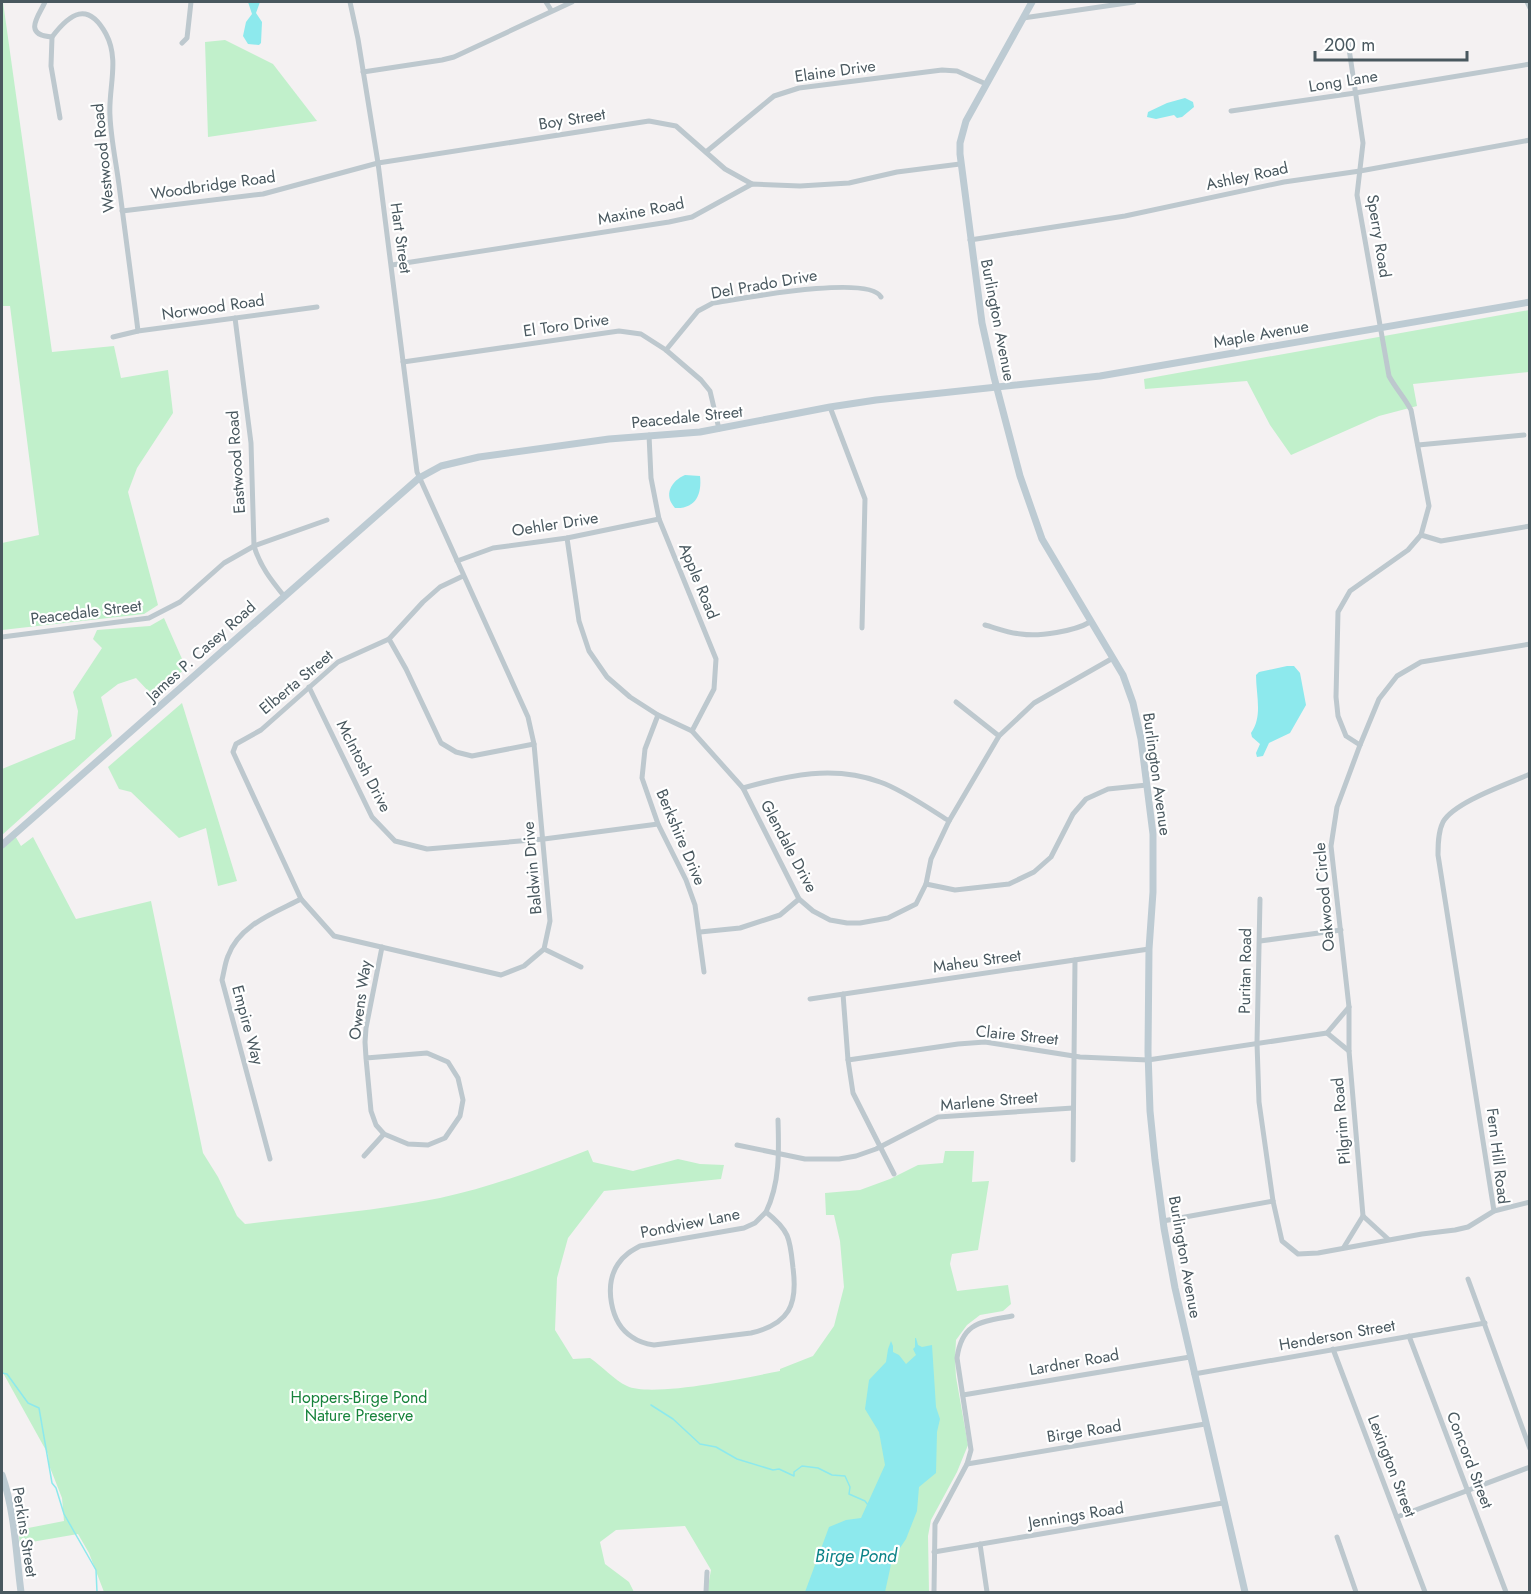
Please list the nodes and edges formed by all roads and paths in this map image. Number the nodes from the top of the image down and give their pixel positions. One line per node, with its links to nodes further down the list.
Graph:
1 (45, 2): 10 (street)
2 (191, 2): 12 (street)
3 (350, 2): 14 (street, Hart Street)
4 (546, 2): 8 (street)
5 (572, 2): 8 (street)
6 (1032, 2): 9 (main road, Burlington Avenue)
7 (1134, 2): 9 (street)
8 (551, 10): 14 (street)
9 (1023, 18): 15 (main road, Burlington Avenue)
10 (52, 37): 18 (street); 25 (street, Westwood Road)
11 (1348, 42): 16 (street, Sperry Road)
12 (182, 43)
13 (1530, 64): 16 (street, Long Lane)
14 (363, 72): 21 (street, Hart Street)
15 (986, 84): 20 (street, Elaine Drive); 22 (main road, Burlington Avenue)
16 (1356, 93): 17 (street, Long Lane); 23 (street, Sperry Road)
17 (1231, 111)
18 (60, 118)
19 (1530, 140): 23 (street, Ashley Road)
20 (706, 152): 21 (street, Boy Street); 24 (street, Boy Street)
21 (378, 163): 25 (street, Woodbridge Road); 27 (street, Hart Street)
22 (960, 164): 24 (street); 26 (main road, Burlington Avenue)
23 (1360, 171): 26 (street, Ashley Road); 32 (street, Sperry Road)
24 (752, 184): 27 (street, Maxine Road)
25 (122, 211): 33 (street, Westwood Road)
26 (970, 240): 37 (main road, Burlington Avenue)
27 (392, 265): 36 (street, Hart Street)
28 (881, 297): 35 (street, Del Prado Drive)
29 (1530, 302): 32 (main road, Maple Avenue)
30 (317, 307): 31 (street, Norwood Road)
31 (235, 318): 33 (street, Norwood Road); 49 (street, Eastwood Road)
32 (1380, 328): 37 (main road, Maple Avenue); 42 (street, Sperry Road)
33 (138, 331): 34 (street, Norwood Road)
34 (113, 337)
35 (666, 350): 36 (street, El Toro Drive); 39 (street, El Toro Drive)
36 (403, 362): 43 (street, Hart Street)
37 (996, 386): 38 (main road, Peacedale Street); 53 (main road, Burlington Avenue)
38 (830, 407): 39 (main road, Peacedale Street); 55 (street)
39 (719, 429): 40 (main road, Peacedale Street)
40 (649, 435): 43 (main road, Peacedale Street); 44 (street, Apple Road)
41 (1524, 435): 42 (street)
42 (1418, 445): 47 (street, Sperry Road)
43 (419, 478): 50 (street, Baldwin Drive); 52 (main road, James P. Casey Road)
44 (659, 519): 48 (street, Oehler Drive); 63 (street, Apple Road)
45 (327, 520): 49 (street, Peacedale Street)
46 (1530, 526): 47 (street)
47 (1421, 535): 66 (street)
48 (567, 538): 50 (street, Oehler Drive); 62 (street, Glendale Drive)
49 (254, 546): 52 (street, Eastwood Road); 56 (street, Peacedale Street)
50 (457, 561): 51 (street, Baldwin Drive)
51 (463, 576): 57 (street, Elberta Street); 65 (street, Baldwin Drive)
52 (284, 596): 73 (main road, James P. Casey Road)
53 (1090, 622): 54 (street); 59 (main road, Burlington Avenue)
54 (985, 625)
55 (862, 628)
56 (2, 637)
57 (389, 639): 60 (street, Elberta Street); 65 (street)
58 (1530, 644): 66 (street)
59 (1113, 658): 64 (street, Glendale Drive); 68 (main road, Burlington Avenue)
60 (309, 687): 72 (street, McIntosh Drive); 75 (street, Elberta Street)
61 (956, 702): 64 (street)
62 (658, 715): 63 (street, Glendale Drive); 71 (street, Berkshire Drive)
63 (692, 731): 69 (street, Glendale Drive)
64 (999, 736): 70 (street, Glendale Drive)
65 (534, 744): 72 (street, Baldwin Drive)
66 (1360, 745): 78 (street, Oakwood Circle)
67 (1530, 774): 109 (street, Fern Hill Road)
68 (1148, 785): 74 (street); 83 (main road, Burlington Avenue)
69 (744, 788): 70 (street); 76 (street, Glendale Drive)
70 (950, 821): 74 (street, Glendale Drive)
71 (658, 824): 72 (street, McIntosh Drive); 79 (street, Berkshire Drive)
72 (544, 839): 82 (street, Baldwin Drive)
73 (2, 845)
74 (926, 884): 76 (street, Glendale Drive)
75 (300, 898): 81 (street); 104 (street, Empire Way)
76 (799, 899): 79 (street)
77 (1260, 899): 80 (street, Puritan Road)
78 (1341, 930): 80 (street); 89 (street, Oakwood Circle)
79 (700, 932): 86 (street, Berkshire Drive)
80 (1260, 941): 91 (street, Puritan Road)
81 (382, 947): 82 (street); 94 (street, Owens Way)
82 (544, 949): 85 (street)
83 (1149, 949): 84 (street, Maheu Street); 96 (main road, Burlington Avenue)
84 (1075, 960): 87 (street, Maheu Street); 93 (street)
85 (581, 967)
86 (704, 972)
87 (843, 994): 88 (street, Maheu Street); 95 (street)
88 (810, 999)
89 (1349, 1008): 90 (street); 92 (street, Oakwood Circle)
90 (1328, 1033): 91 (street); 92 (street)
91 (1257, 1043): 96 (street); 107 (street, Fern Hill Road)
92 (1349, 1051): 111 (street, Pilgrim Road)
93 (1074, 1056): 95 (street, Claire Street); 96 (street, Claire Street); 97 (street)
94 (366, 1058): 99 (street, Owens Way); 99 (street, Owens Way)
95 (848, 1060): 101 (street)
96 (1148, 1060): 112 (main road, Burlington Avenue)
97 (1073, 1108): 101 (street, Marlene Street); 105 (street)
98 (778, 1120): 102 (street)
99 (384, 1134): 103 (street)
100 (736, 1145): 102 (street, Marlene Street)
101 (880, 1147): 102 (street, Marlene Street); 106 (street)
102 (779, 1154): 110 (street)
103 (364, 1156)
104 (270, 1159)
105 (1073, 1160)
106 (894, 1174)
107 (1273, 1202): 112 (street); 114 (street, Fern Hill Road)
108 (1530, 1202): 109 (street)
109 (1494, 1211): 113 (street, Fern Hill Road)
110 (766, 1212): 110 (street, Pondview Lane)
111 (1363, 1216): 113 (street); 114 (street)
112 (1163, 1221): 120 (main road, Burlington Avenue)
113 (1388, 1239): 114 (street, Fern Hill Road)
114 (1344, 1247)
115 (1468, 1279): 117 (street)
116 (1012, 1317): 122 (street)
117 (1485, 1323): 118 (street, Henderson Street); 124 (street)
118 (1409, 1336): 119 (street, Henderson Street); 128 (street, Concord Street)
119 (1333, 1349): 121 (street, Henderson Street); 130 (street, Lexington Street)
120 (1190, 1356): 121 (main road, Burlington Avenue); 122 (street, Lardner Road)
121 (1194, 1374): 123 (main road, Burlington Avenue)
122 (963, 1395): 125 (street)
123 (1205, 1424): 125 (street, Birge Road); 129 (main road, Burlington Avenue)
124 (1530, 1449)
125 (967, 1464): 133 (street)
126 (1530, 1467): 128 (street)
127 (2, 1475): 135 (main road, Perkins Street)
128 (1467, 1490): 130 (street); 142 (street, Concord Street)
129 (1223, 1503): 132 (street, Jennings Road); 139 (main road, Burlington Avenue)
130 (1397, 1517): 141 (street, Lexington Street)
131 (1337, 1537): 140 (street)
132 (980, 1544): 133 (street, Jennings Road); 138 (street)
133 (934, 1552): 137 (street)
134 (707, 1572): 136 (street)
135 (21, 1593)
136 (706, 1593)
137 (934, 1593)
138 (987, 1593)
139 (1245, 1593)
140 (1356, 1593)
141 (1425, 1593)
142 (1506, 1593)

